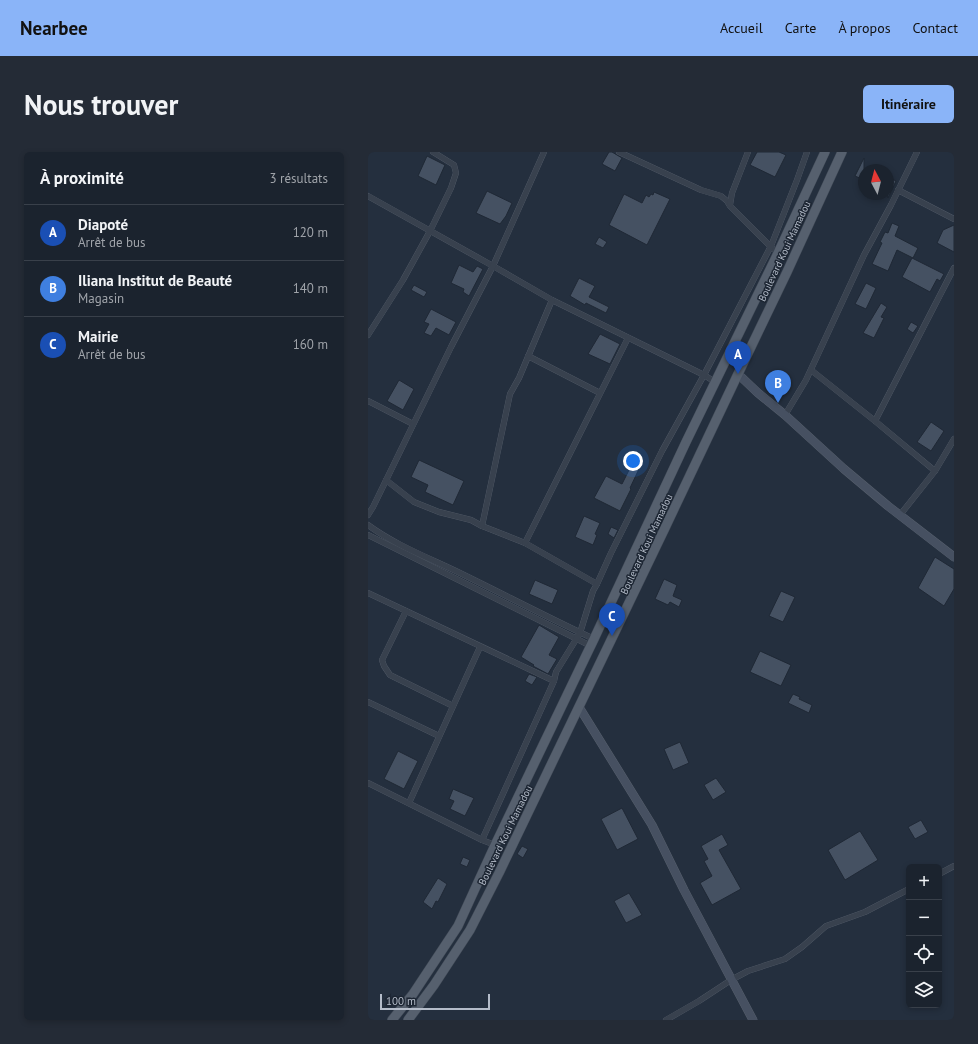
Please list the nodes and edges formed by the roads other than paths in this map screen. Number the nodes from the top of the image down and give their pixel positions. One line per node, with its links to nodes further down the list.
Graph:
1 (433, 152): 13 (street)
2 (544, 152): 16 (street)
3 (620, 152): 11 (street)
4 (748, 152): 11 (street)
5 (807, 152): 14 (street)
6 (825, 152): 15 (main road, Boulevard Koui Mamadou)
7 (842, 152): 24 (main road, Boulevard Koui Mamadou)
8 (917, 152): 9 (street)
9 (898, 190): 12 (street); 23 (street)
10 (368, 196): 13 (street)
11 (730, 206): 14 (street)
12 (954, 219)
13 (430, 231): 16 (street); 19 (street)
14 (771, 246): 15 (street); 25 (street)
15 (778, 253): 22 (main road, Boulevard Koui Mamadou)
16 (493, 266): 18 (street); 31 (street)
17 (954, 268): 30 (street)
18 (552, 300): 20 (street); 21 (street)
19 (368, 335)
20 (628, 338): 25 (street); 27 (street)
21 (528, 356): 27 (street); 38 (street)
22 (723, 365): 24 (main road); 26 (main road, Boulevard Koui Mamadou)
23 (811, 370): 29 (street); 30 (street)
24 (738, 374): 29 (street); 52 (main road, Boulevard Koui Mamadou)
25 (704, 375): 26 (street); 42 (street)
26 (715, 382): 47 (main road, Boulevard Koui Mamadou)
27 (600, 393): 40 (street)
28 (368, 401): 31 (street)
29 (785, 415): 36 (street)
30 (875, 421): 33 (street)
31 (413, 424): 34 (street)
32 (954, 439): 33 (street)
33 (935, 471): 36 (street)
34 (386, 480): 35 (street); 38 (street)
35 (368, 515)
36 (900, 515): 41 (street)
37 (368, 525): 45 (street)
38 (482, 526): 40 (street)
39 (368, 535): 46 (street)
40 (525, 543): 42 (street)
41 (954, 557)
42 (597, 584): 45 (street)
43 (368, 593): 44 (street)
44 (406, 611): 48 (street); 51 (street)
45 (580, 633): 46 (street); 47 (street)
46 (576, 639): 47 (street); 49 (street)
47 (593, 643): 57 (main road, Boulevard Koui Mamadou)
48 (480, 647): 49 (street); 51 (street)
49 (554, 682): 56 (street)
50 (368, 702): 53 (street)
51 (453, 706): 53 (street)
52 (579, 707): 61 (street); 63 (main road, Boulevard Koui Mamadou)
53 (439, 736): 55 (street)
54 (368, 783): 55 (street)
55 (408, 803): 56 (street)
56 (482, 840): 57 (street)
57 (495, 845): 62 (main road, Boulevard Koui Mamadou)
58 (954, 866): 59 (street)
59 (942, 872)
60 (906, 892): 61 (street)
61 (732, 980): 64 (street); 65 (street)
62 (392, 1020)
63 (408, 1020)
64 (666, 1020)
65 (753, 1020)

